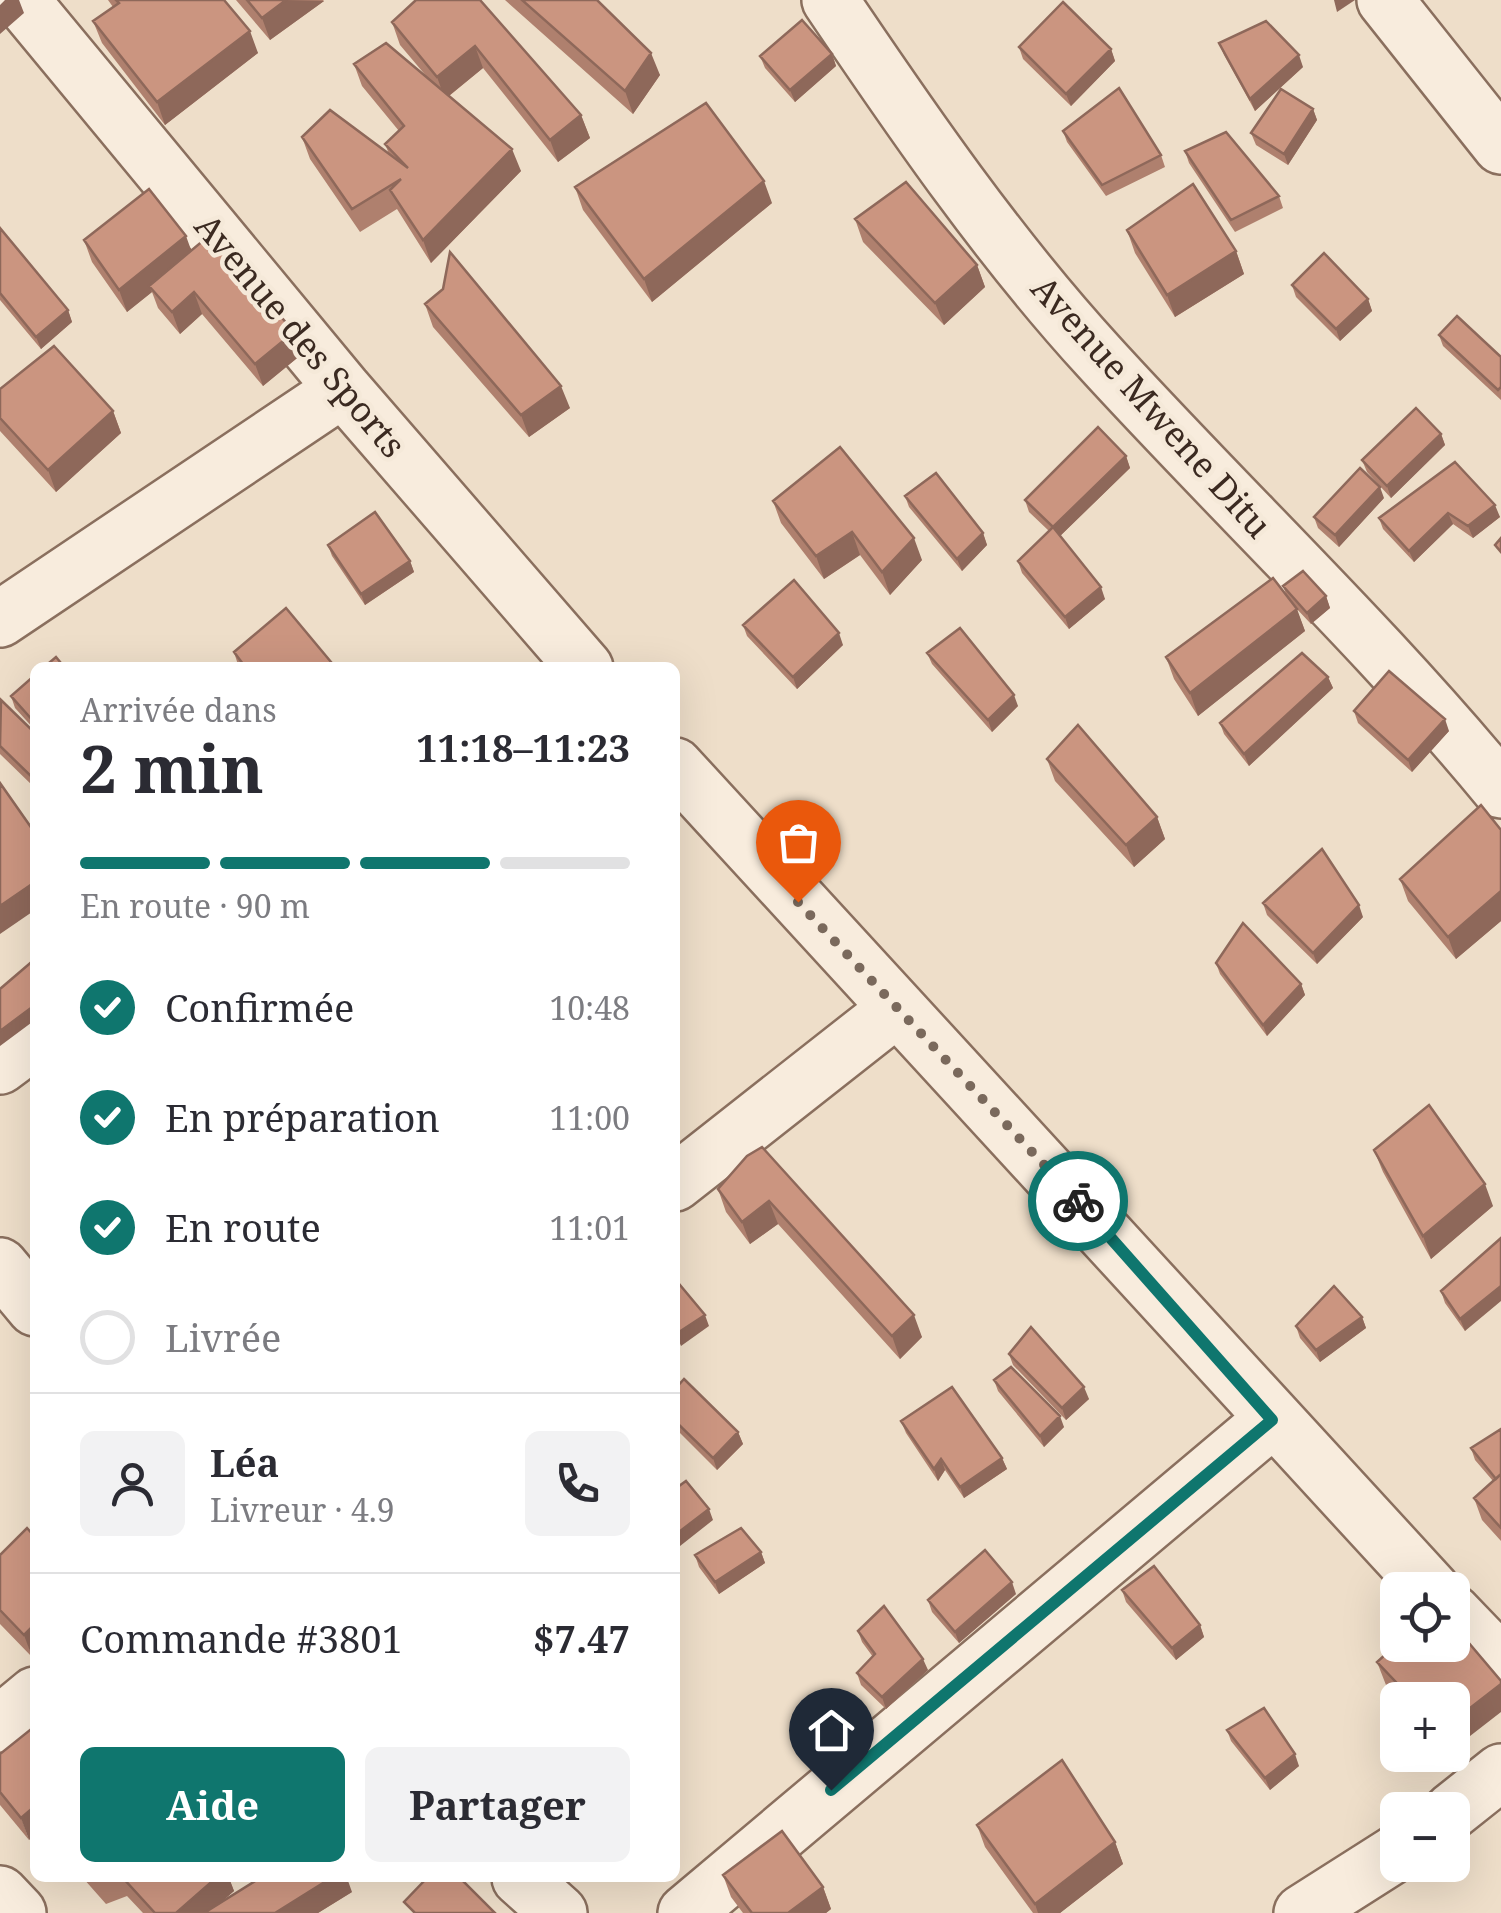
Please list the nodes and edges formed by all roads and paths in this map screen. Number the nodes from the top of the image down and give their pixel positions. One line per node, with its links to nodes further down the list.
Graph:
1 (21, 0): 5 (street, Avenue des Sports)
2 (830, 0): 9 (street, Avenue Mwene Ditu)
3 (1385, 0): 4 (street)
4 (1501, 146)
5 (343, 389): 6 (street); 7 (street, Avenue des Sports)
6 (0, 618)
7 (562, 660)
8 (680, 772): 10 (street)
9 (1501, 790)
10 (895, 1010): 13 (street); 16 (street)
11 (30, 1044): 12 (street)
12 (0, 1066)
13 (680, 1180)
14 (0, 1266): 15 (street)
15 (30, 1302)
16 (1272, 1420): 17 (street); 29 (street)
17 (1415, 1572)
18 (1470, 1631): 19 (street)
19 (1501, 1664)
20 (30, 1699): 21 (street)
21 (0, 1724)
22 (1501, 1772): 23 (street)
23 (1470, 1797)
24 (1380, 1863): 30 (street)
25 (524, 1882): 28 (street)
26 (0, 1894): 27 (street)
27 (18, 1913)
28 (559, 1913)
29 (686, 1913)
30 (1302, 1913)

